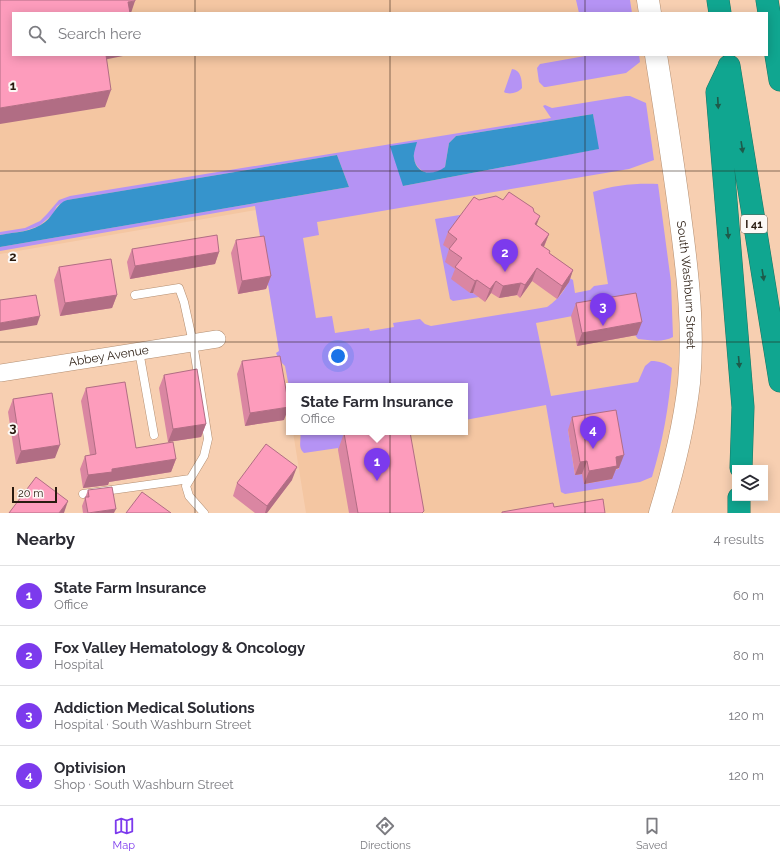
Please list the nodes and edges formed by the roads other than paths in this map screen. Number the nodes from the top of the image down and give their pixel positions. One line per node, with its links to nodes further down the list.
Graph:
1 (648, 0): 4 (street)
2 (718, 0): 5 (highway)
3 (767, 0): 8 (highway)
4 (650, 12)
5 (720, 12)
6 (656, 56): 21 (street, South Washburn Street)
7 (728, 61): 14 (highway, I 41, one-way to 14); 16 (highway, one-way to 16)
8 (780, 80)
9 (135, 294): 11 (lane)
10 (216, 339): 11 (street, Abbey Avenue)
11 (193, 343): 12 (street, Abbey Avenue); 17 (lane)
12 (139, 351): 13 (street, Abbey Avenue); 15 (lane)
13 (0, 373)
14 (780, 381)
15 (154, 435)
16 (741, 465)
17 (190, 479): 18 (lane); 20 (lane)
18 (83, 494)
19 (739, 501): 22 (highway)
20 (204, 513)
21 (660, 513)
22 (739, 513)

